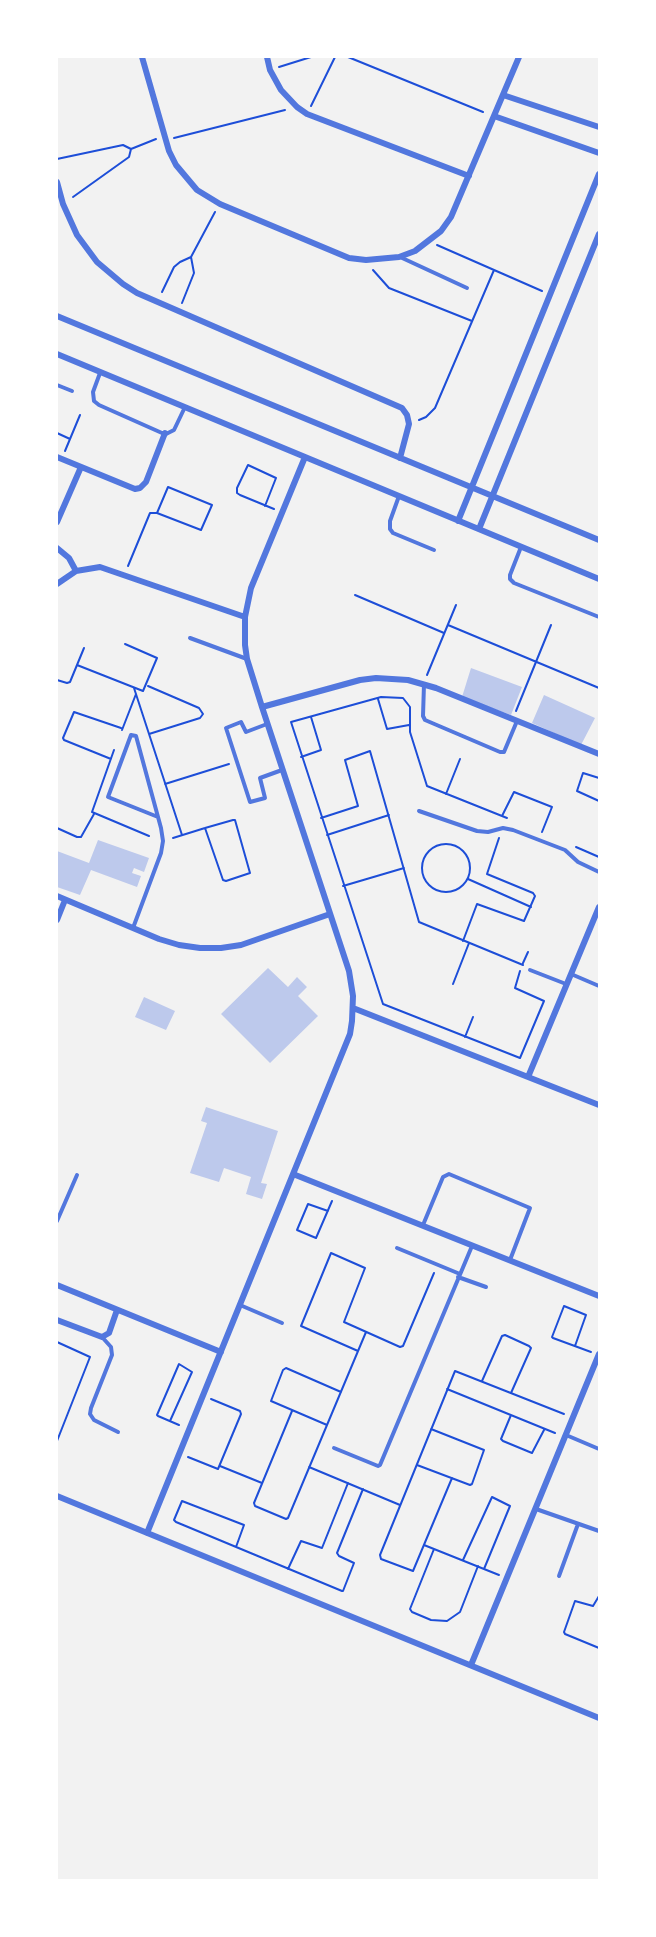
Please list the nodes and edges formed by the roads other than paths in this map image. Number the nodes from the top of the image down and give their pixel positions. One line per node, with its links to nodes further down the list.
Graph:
1 (142, 57): 12 (street)
2 (267, 57): 9 (street)
3 (519, 57): 4 (street)
4 (503, 95): 5 (street); 6 (street)
5 (494, 116): 7 (street); 9 (street)
6 (599, 127)
7 (599, 153)
8 (599, 174): 25 (street)
9 (469, 176): 12 (street)
10 (57, 182): 23 (street)
11 (599, 234): 27 (street)
12 (399, 257): 13 (lane)
13 (467, 288)
14 (57, 316): 23 (street)
15 (57, 354): 16 (street)
16 (100, 373): 19 (street); 20 (lane)
17 (57, 385): 18 (lane)
18 (72, 391)
19 (185, 407): 20 (lane); 21 (street)
20 (165, 434): 24 (street)
21 (305, 457): 26 (street); 38 (street)
22 (59, 458): 24 (street)
23 (400, 459): 25 (street)
24 (81, 467): 29 (street)
25 (472, 488): 27 (street); 28 (street)
26 (399, 496): 28 (street); 34 (lane)
27 (492, 496): 30 (street); 31 (street)
28 (458, 521): 30 (street)
29 (57, 522)
30 (479, 529): 32 (street)
31 (599, 540)
32 (521, 547): 36 (street); 39 (lane)
33 (57, 548): 35 (street)
34 (434, 550)
35 (76, 571): 37 (street); 38 (street)
36 (599, 579)
37 (57, 584)
38 (245, 617): 41 (street)
39 (599, 617)
40 (190, 638): 41 (lane)
41 (247, 659): 43 (street)
42 (424, 684): 43 (street); 44 (street); 44 (lane)
43 (262, 707): 45 (street)
44 (515, 720): 46 (street)
45 (268, 724): 47 (street); 47 (lane)
46 (599, 754)
47 (283, 770): 54 (street)
48 (419, 811): 50 (lane)
49 (158, 818): 49 (lane); 56 (lane)
50 (599, 872)
51 (57, 896): 52 (street)
52 (65, 900): 55 (street); 56 (street)
53 (599, 907): 58 (street)
54 (330, 914): 56 (street); 61 (street)
55 (57, 920)
56 (133, 928)
57 (530, 970): 59 (lane)
58 (571, 974): 59 (street); 60 (lane)
59 (567, 984): 62 (street)
60 (599, 986)
61 (353, 1008): 62 (street); 65 (street)
62 (528, 1077): 63 (street)
63 (599, 1105)
64 (77, 1174): 66 (lane)
65 (293, 1174): 67 (street); 75 (street)
66 (57, 1221)
67 (423, 1225): 68 (street); 70 (lane)
68 (472, 1245): 70 (street); 71 (lane)
69 (397, 1248): 71 (lane)
70 (510, 1260): 74 (street)
71 (459, 1275): 73 (lane); 84 (lane)
72 (57, 1285): 76 (street)
73 (486, 1287)
74 (599, 1296)
75 (240, 1305): 78 (lane); 80 (street)
76 (117, 1310): 79 (street); 80 (street)
77 (57, 1320): 79 (street)
78 (282, 1323)
79 (102, 1337): 82 (lane)
80 (221, 1352): 90 (street)
81 (599, 1355): 83 (street)
82 (118, 1432)
83 (566, 1436): 85 (lane); 87 (street)
84 (334, 1448)
85 (599, 1449)
86 (57, 1496): 90 (street)
87 (536, 1509): 88 (lane); 92 (street)
88 (578, 1524): 89 (lane); 91 (lane)
89 (599, 1531)
90 (147, 1533): 92 (street)
91 (559, 1576)
92 (471, 1665): 93 (street)
93 (599, 1718)

